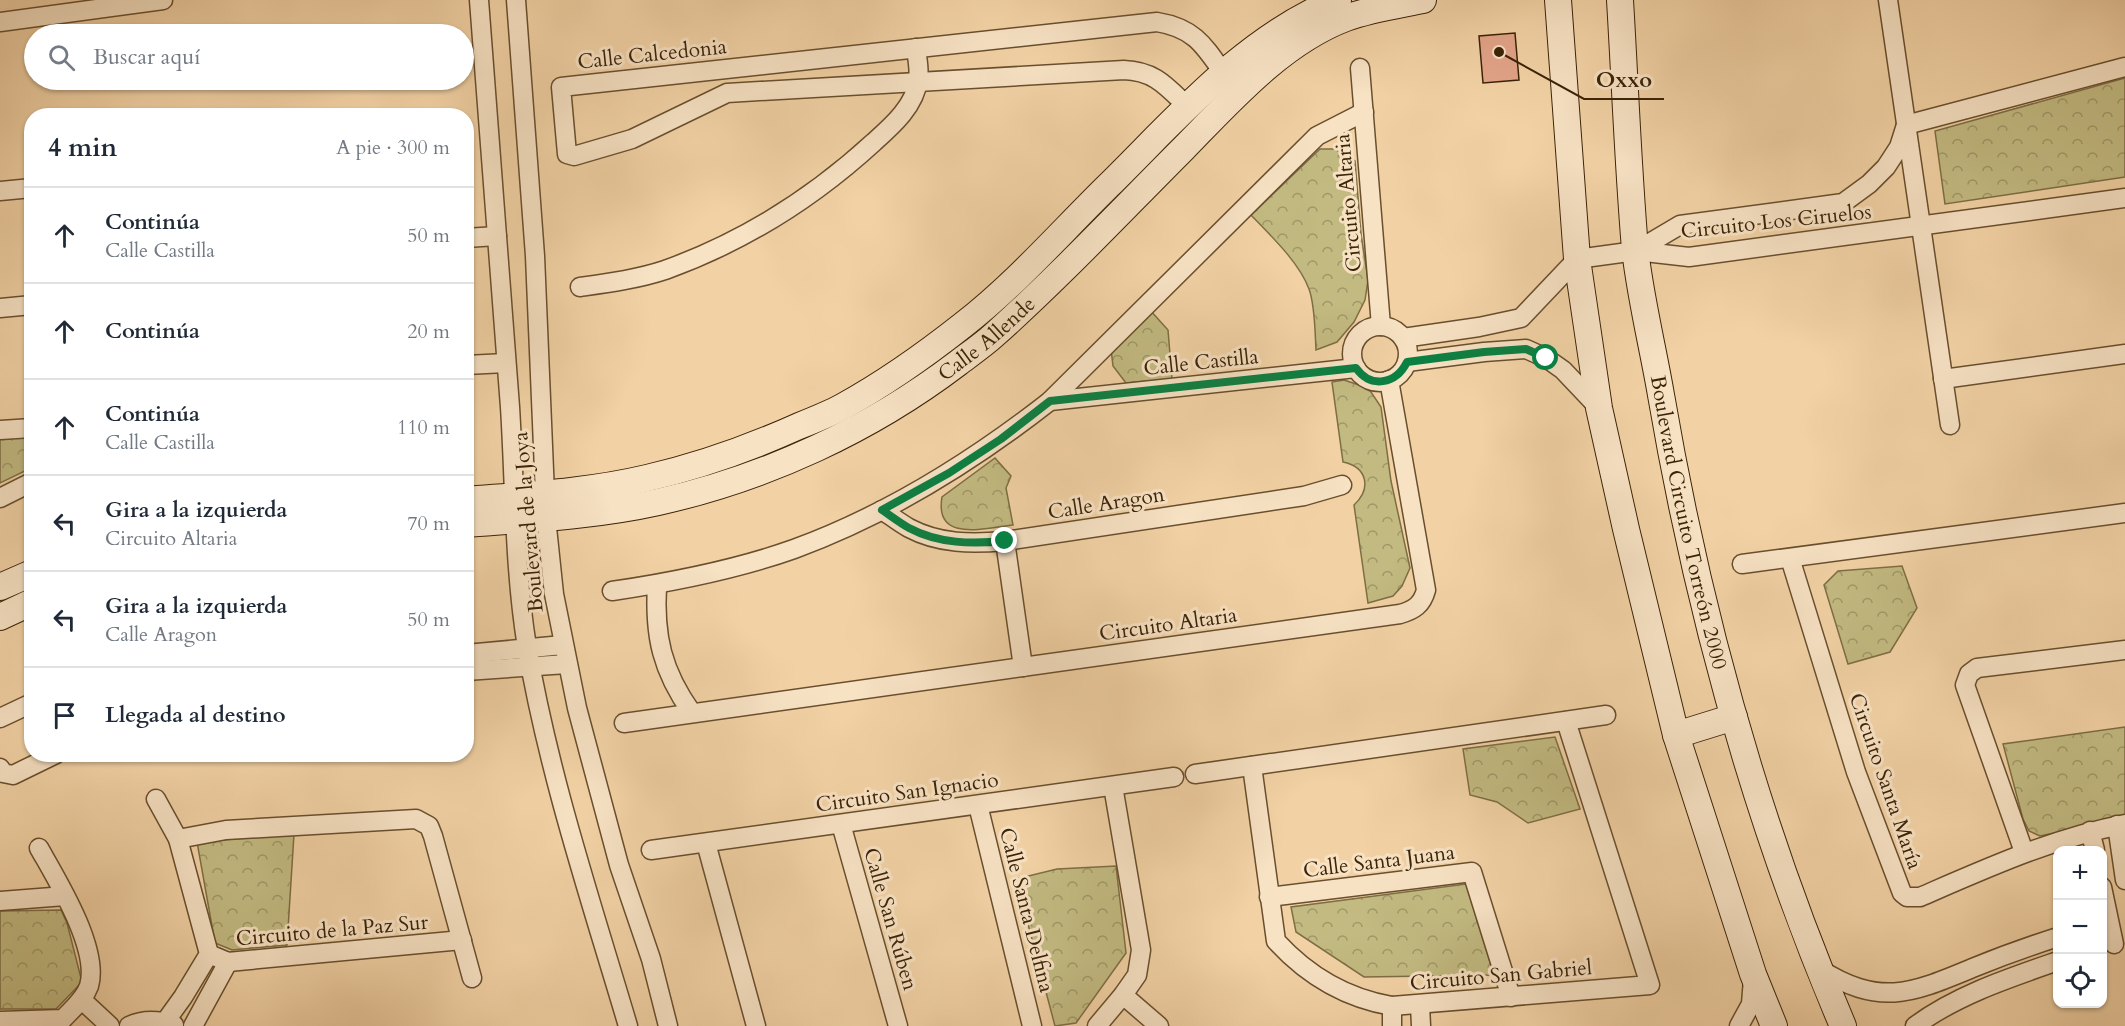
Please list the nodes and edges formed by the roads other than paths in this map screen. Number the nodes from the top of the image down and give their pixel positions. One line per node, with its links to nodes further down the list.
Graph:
1 (163, 0): 9 (street)
2 (479, 0): 26 (street, Boulevard de la Joya)
3 (516, 0): 56 (street, Boulevard de la Joya)
4 (1338, 0): 15 (street, Calle Allende)
5 (1423, 0): 56 (street, Calle Allende)
6 (1557, 0): 30 (street)
7 (1620, 0): 29 (street, Boulevard Circuito Torreón 2000)
8 (1888, 0): 20 (street, Circuito Los Ciruelos)
9 (51, 8): 10 (street)
10 (0, 22)
11 (916, 48): 14 (street, Calle Calcedonia); 15 (street, Calle Calcedonia); 16 (street)
12 (2125, 67): 20 (street)
13 (1360, 68): 19 (street, Circuito Altaria)
14 (723, 70): 17 (street); 17 (street, Calle Calcedonia)
15 (1224, 74): 18 (street, Calle Allende)
16 (918, 80): 17 (street, Calle Calcedonia); 18 (street, Calle Calcedonia); 31 (street)
17 (727, 93)
18 (1188, 107): 56 (street, Calle Allende)
19 (1364, 112): 35 (street, Circuito Altaria); 47 (street, Circuito Altaria)
20 (1906, 124): 24 (street, Circuito Los Ciruelos); 25 (street, Circuito Los Ciruelos)
21 (24, 189): 22 (street)
22 (0, 191)
23 (2125, 198): 25 (street, Circuito Los Ciruelos)
24 (1843, 203): 27 (street); 29 (street, Circuito Los Ciruelos)
25 (1921, 226): 27 (street, Circuito Los Ciruelos); 45 (street, Circuito Los Ciruelos)
26 (497, 236): 28 (street); 42 (street, Boulevard de la Joya)
27 (1847, 236): 29 (street, Circuito Los Ciruelos)
28 (474, 237)
29 (1636, 251): 30 (street, Circuito Los Ciruelos); 81 (street, Boulevard Circuito Torreón 2000)
30 (1577, 259): 34 (street); 48 (street)
31 (580, 287)
32 (24, 306): 33 (street)
33 (0, 308)
34 (1521, 318): 36 (street); 38 (street)
35 (1381, 326): 37 (street); 44 (street)
36 (1456, 330): 37 (street); 40 (street)
37 (1404, 338): 41 (street)
38 (1526, 349): 40 (street); 48 (street)
39 (2125, 354): 45 (street)
40 (1459, 355): 41 (street)
41 (1407, 362): 46 (street)
42 (506, 363): 43 (street); 57 (street, Boulevard de la Joya)
43 (474, 365)
44 (1356, 368): 46 (street); 47 (street, Calle Castilla)
45 (1943, 379): 49 (street, Circuito Los Ciruelos)
46 (1389, 380): 76 (street, Circuito Altaria)
47 (1050, 401): 58 (street, Circuito Altaria)
48 (1599, 408): 85 (street)
49 (1950, 425)
50 (24, 428): 51 (street)
51 (0, 430)
52 (24, 486): 54 (street)
53 (1342, 486): 61 (street, Calle Aragon)
54 (0, 498)
55 (474, 501): 57 (street, Calle Allende)
56 (546, 506): 57 (street, Calle Allende); 70 (street, Boulevard de la Joya)
57 (514, 508): 60 (street, Calle Allende); 71 (street, Boulevard de la Joya)
58 (882, 510): 61 (street, Calle Aragon); 65 (street, Circuito Altaria)
59 (2125, 513): 62 (street)
60 (474, 521)
61 (1005, 541): 76 (street)
62 (1790, 558): 63 (street); 102 (street, Circuito Santa María)
63 (1742, 564)
64 (24, 577): 66 (street)
65 (657, 585): 67 (street, Circuito Altaria); 79 (street)
66 (0, 588)
67 (612, 591)
68 (24, 606): 69 (street)
69 (0, 617)
70 (563, 645): 71 (street); 74 (street, Boulevard de la Joya)
71 (528, 648): 73 (street); 75 (street, Boulevard de la Joya)
72 (2125, 650): 102 (street)
73 (474, 653)
74 (567, 664): 75 (street); 131 (street, Boulevard de la Joya)
75 (532, 667): 77 (street); 130 (street, Boulevard de la Joya)
76 (1023, 667): 79 (street, Circuito Altaria)
77 (474, 671)
78 (24, 707): 82 (street)
79 (692, 713): 84 (street, Circuito Altaria)
80 (1606, 716): 83 (street)
81 (1734, 717): 85 (street); 115 (street, Boulevard Circuito Torreón 2000)
82 (0, 718)
83 (1566, 721): 87 (street); 119 (street, Circuito San Gabriel)
84 (624, 723)
85 (1676, 735): 116 (street)
86 (40, 762): 88 (street)
87 (1252, 766): 89 (street); 105 (street, Circuito San Gabriel)
88 (0, 768)
89 (1195, 774)
90 (1174, 777): 91 (street, Circuito San Ignacio)
91 (1113, 786): 93 (street, Circuito San Ignacio); 118 (street)
92 (156, 799): 97 (street)
93 (978, 805): 94 (street, Circuito San Ignacio); 134 (street, Calle Santa Delfina)
94 (841, 824): 98 (street, Circuito San Ignacio); 133 (street, Calle San Rúben)
95 (2121, 825): 96 (street, Circuito Santa María); 103 (street, Circuito Santa María)
96 (2090, 831): 99 (street); 102 (street, Circuito Santa María)
97 (178, 838): 110 (street); 112 (street)
98 (706, 843): 101 (street, Circuito San Ignacio); 132 (street)
99 (2094, 846)
100 (39, 848): 104 (street)
101 (651, 850)
102 (2024, 852)
103 (2125, 880)
104 (66, 896): 107 (street); 120 (street)
105 (1269, 897): 119 (street, Calle Santa Juana); 122 (street, Circuito San Gabriel)
106 (2107, 900): 108 (street)
107 (0, 901)
108 (2112, 918): 111 (street)
109 (2053, 939): 115 (street)
110 (462, 940): 113 (street, Circuito de la Paz Sur); 117 (street)
111 (2114, 945)
112 (209, 954): 113 (street, Circuito de la Paz Sur); 126 (street)
113 (228, 962): 129 (street)
114 (2053, 963): 141 (street)
115 (1818, 968): 140 (street, Boulevard Circuito Torreón 2000)
116 (1753, 974): 138 (street); 139 (street)
117 (472, 978)
118 (1123, 995): 125 (street); 135 (street)
119 (1511, 997): 121 (street, Circuito San Gabriel)
120 (82, 1000): 124 (street); 127 (street)
121 (1420, 1005): 122 (street, Circuito San Gabriel); 137 (street)
122 (1392, 1006): 136 (street)
123 (0, 1021): 124 (street)
124 (68, 1022)
125 (1108, 1023)
126 (170, 1024): 128 (street)
127 (110, 1026)
128 (129, 1026)
129 (193, 1026)
130 (628, 1026)
131 (668, 1026)
132 (756, 1026)
133 (898, 1026)
134 (1032, 1026)
135 (1159, 1026)
136 (1392, 1026)
137 (1420, 1026)
138 (1739, 1026)
139 (1774, 1026)
140 (1843, 1026)
141 (1915, 1026)

